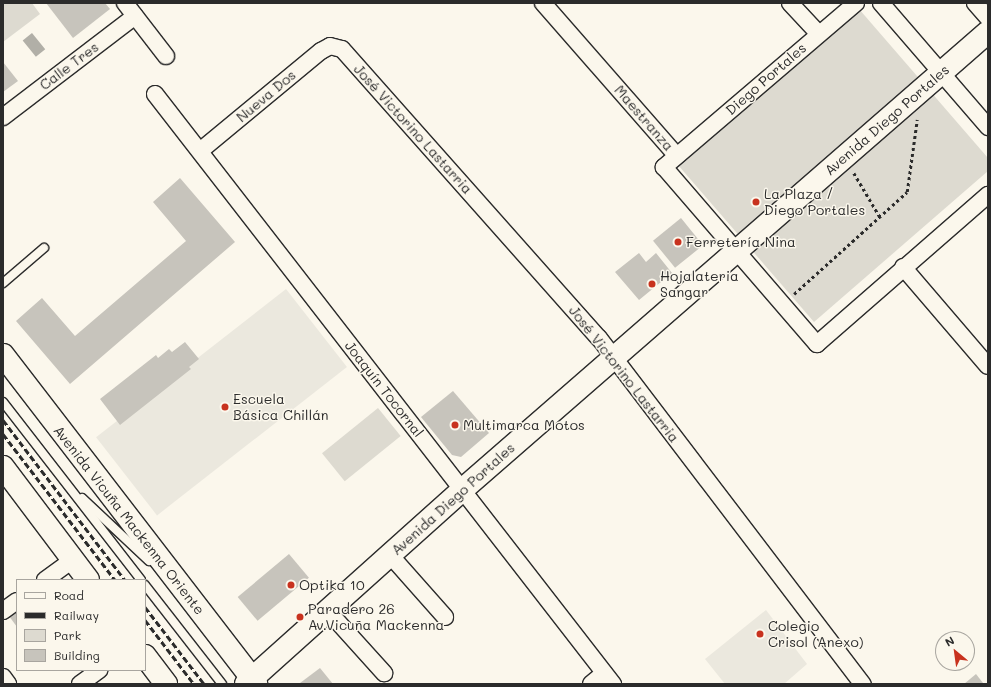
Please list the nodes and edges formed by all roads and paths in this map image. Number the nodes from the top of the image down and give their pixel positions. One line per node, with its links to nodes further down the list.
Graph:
1 (125, 3): 7 (street)
2 (543, 3): 19 (street, Maestranza)
3 (790, 3): 10 (street)
4 (856, 3): 10 (street, Diego Portales)
5 (881, 3): 13 (street)
6 (975, 3): 8 (street)
7 (135, 16): 12 (street); 15 (street, Calle Tres)
8 (988, 18)
9 (988, 32): 13 (main road, Avenida Diego Portales)
10 (819, 34): 19 (street, Diego Portales)
11 (334, 46): 18 (street, Nueva Dos); 29 (street, José Victorino Lastarria)
12 (166, 56)
13 (941, 73): 17 (street); 24 (main road, Avenida Diego Portales)
14 (155, 94): 18 (street, Joaquín Tocornal)
15 (3, 117)
16 (917, 120): 22 (path)
17 (988, 127)
18 (200, 151): 34 (street, Joaquín Tocornal)
19 (677, 156): 24 (street, Maestranza)
20 (854, 173): 22 (path)
21 (988, 195): 25 (street)
22 (880, 217): 27 (path)
23 (44, 248): 26 (lane)
24 (738, 250): 27 (street); 29 (main road, Avenida Diego Portales)
25 (903, 267): 27 (street); 30 (street)
26 (3, 283)
27 (784, 304)
28 (3, 355): 41 (main road, Avenida Vicuña Mackenna Oriente)
29 (614, 358): 34 (main road, Avenida Diego Portales); 57 (street, José Victorino Lastarria)
30 (988, 366)
31 (3, 402): 33 (lane)
32 (3, 467): 36 (main road)
33 (64, 481): 39 (lane); 41 (lane)
34 (462, 490): 35 (main road, Avenida Diego Portales); 50 (street, Joaquín Tocornal)
35 (390, 555): 44 (main road, Avenida Diego Portales); 45 (street)
36 (73, 560): 37 (street); 38 (main road)
37 (46, 579)
38 (87, 579)
39 (140, 579)
40 (146, 586): 55 (lane)
41 (190, 598): 51 (main road, Avenida Vicuña Mackenna Oriente)
42 (16, 602): 43 (street)
43 (3, 611)
44 (328, 611): 48 (street); 51 (main road, Avenida Diego Portales)
45 (445, 617)
46 (146, 657): 54 (main road)
47 (98, 671): 53 (street)
48 (384, 673)
49 (3, 677): 52 (street)
50 (609, 678): 56 (street)
51 (251, 682)
52 (8, 684)
53 (80, 684)
54 (166, 684)
55 (222, 684)
56 (591, 684)
57 (863, 684)

